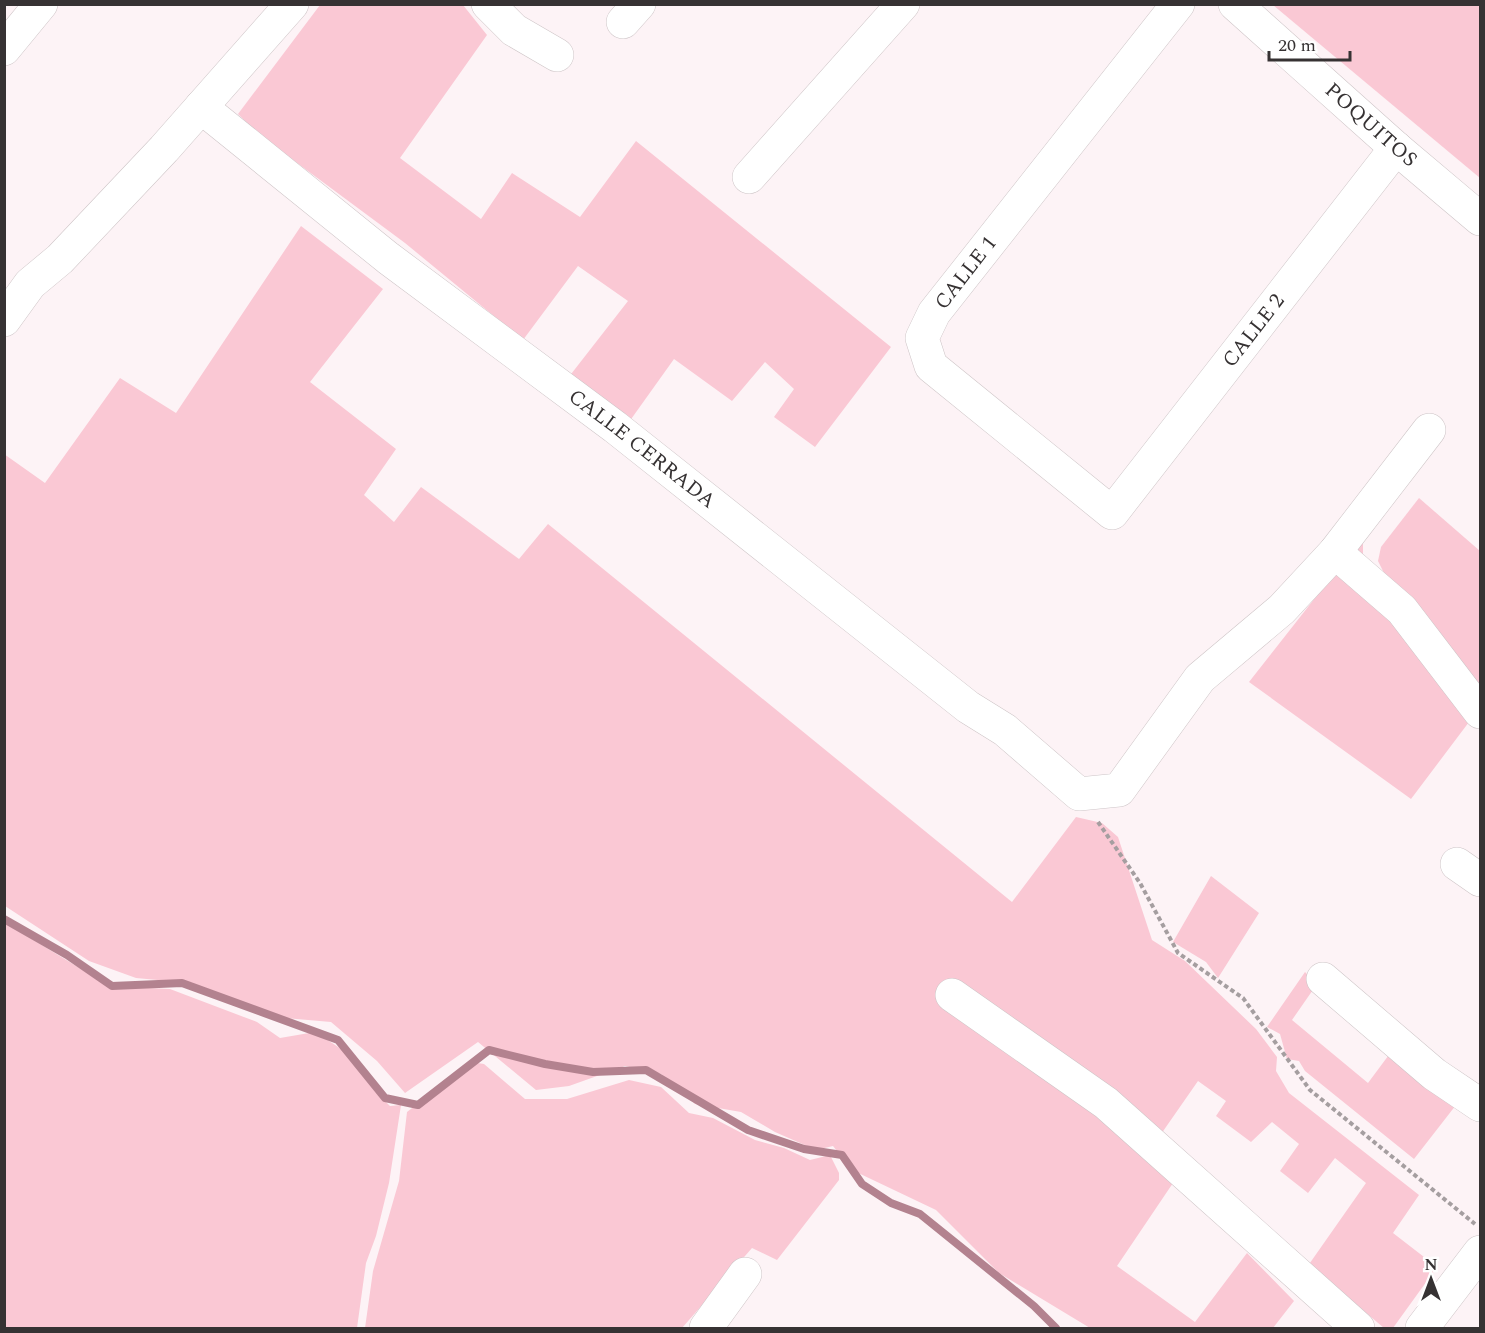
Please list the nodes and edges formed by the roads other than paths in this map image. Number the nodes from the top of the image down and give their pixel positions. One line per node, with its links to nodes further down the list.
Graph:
1 (41, 4): 7 (street)
2 (292, 4): 9 (street)
3 (488, 4): 8 (street)
4 (903, 4): 11 (street)
5 (1178, 4): 15 (street, CALLE 1)
6 (1235, 4): 10 (street, POQUITOS)
7 (4, 49)
8 (556, 56)
9 (201, 107): 13 (street); 16 (street, CALLE CERRADA)
10 (1396, 148): 12 (street, POQUITOS); 15 (street, CALLE 2)
11 (749, 177)
12 (1480, 219)
13 (4, 320)
14 (1429, 430): 16 (street)
15 (1112, 513)
16 (1335, 552): 17 (street)
17 (1480, 712)
18 (1323, 979): 20 (street)
19 (952, 995): 24 (street)
20 (1480, 1105)
21 (1480, 1252): 25 (street)
22 (745, 1274): 23 (street)
23 (706, 1329)
24 (1358, 1329)
25 (1422, 1329)

